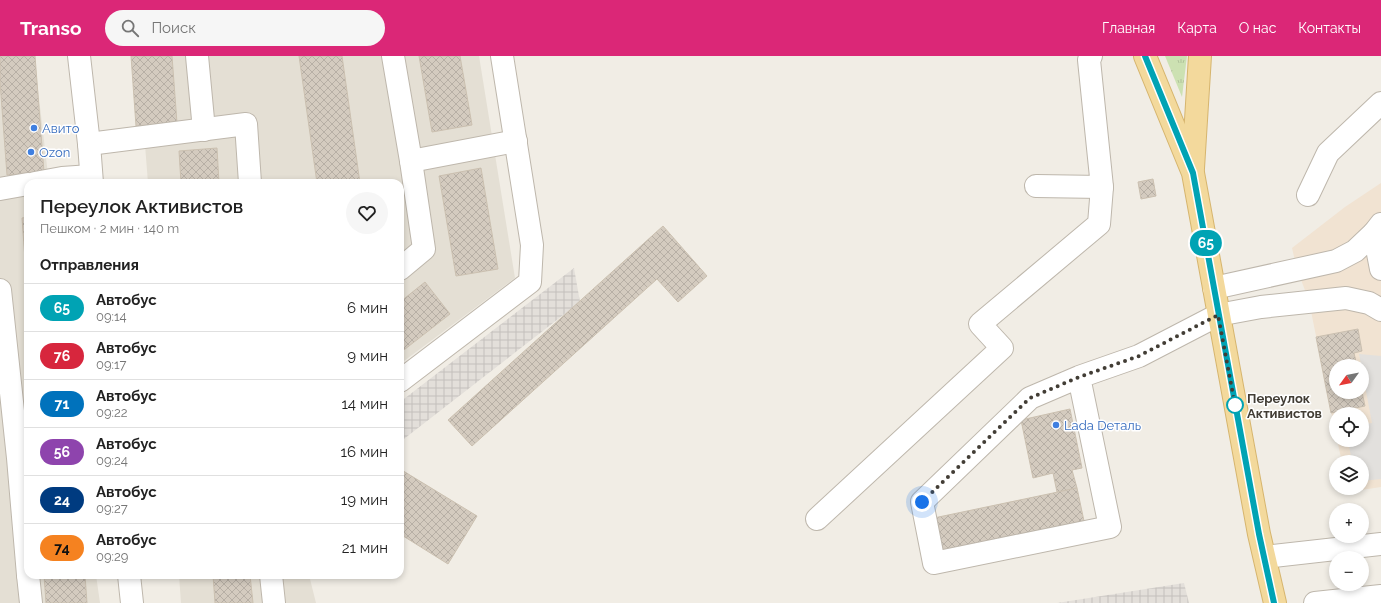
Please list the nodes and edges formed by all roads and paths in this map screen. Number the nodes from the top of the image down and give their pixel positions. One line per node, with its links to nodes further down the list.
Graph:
1 (79, 56): 11 (street)
2 (198, 56): 9 (street)
3 (393, 56): 12 (street)
4 (502, 56): 10 (street)
5 (1091, 56): 19 (street)
6 (1145, 56): 13 (main road)
7 (1200, 56): 13 (main road)
8 (1381, 103): 21 (street)
9 (204, 130): 11 (street); 16 (street)
10 (516, 140): 12 (street); 30 (street)
11 (89, 144): 15 (street)
12 (411, 161): 23 (street)
13 (1193, 173): 25 (main road)
14 (57, 179): 15 (street)
15 (92, 179)
16 (250, 179)
17 (24, 185): 20 (street)
18 (1036, 186): 19 (street)
19 (1102, 187): 33 (street)
20 (0, 189)
21 (1308, 195)
22 (1378, 228): 24 (street); 25 (street)
23 (404, 266)
24 (1381, 269)
25 (1214, 288): 28 (main road)
26 (0, 290): 31 (street)
27 (1381, 310): 28 (street)
28 (1218, 315): 29 (street); 35 (main road)
29 (1079, 377): 29 (street)
30 (404, 378)
31 (23, 458): 32 (street)
32 (24, 481)
33 (817, 519)
34 (1381, 544): 35 (street)
35 (1264, 557): 43 (main road)
36 (28, 579): 40 (street)
37 (129, 579): 41 (street)
38 (271, 579): 42 (street)
39 (1381, 596): 44 (street)
40 (30, 603)
41 (132, 603)
42 (274, 603)
43 (1274, 603)
44 (1315, 603)

